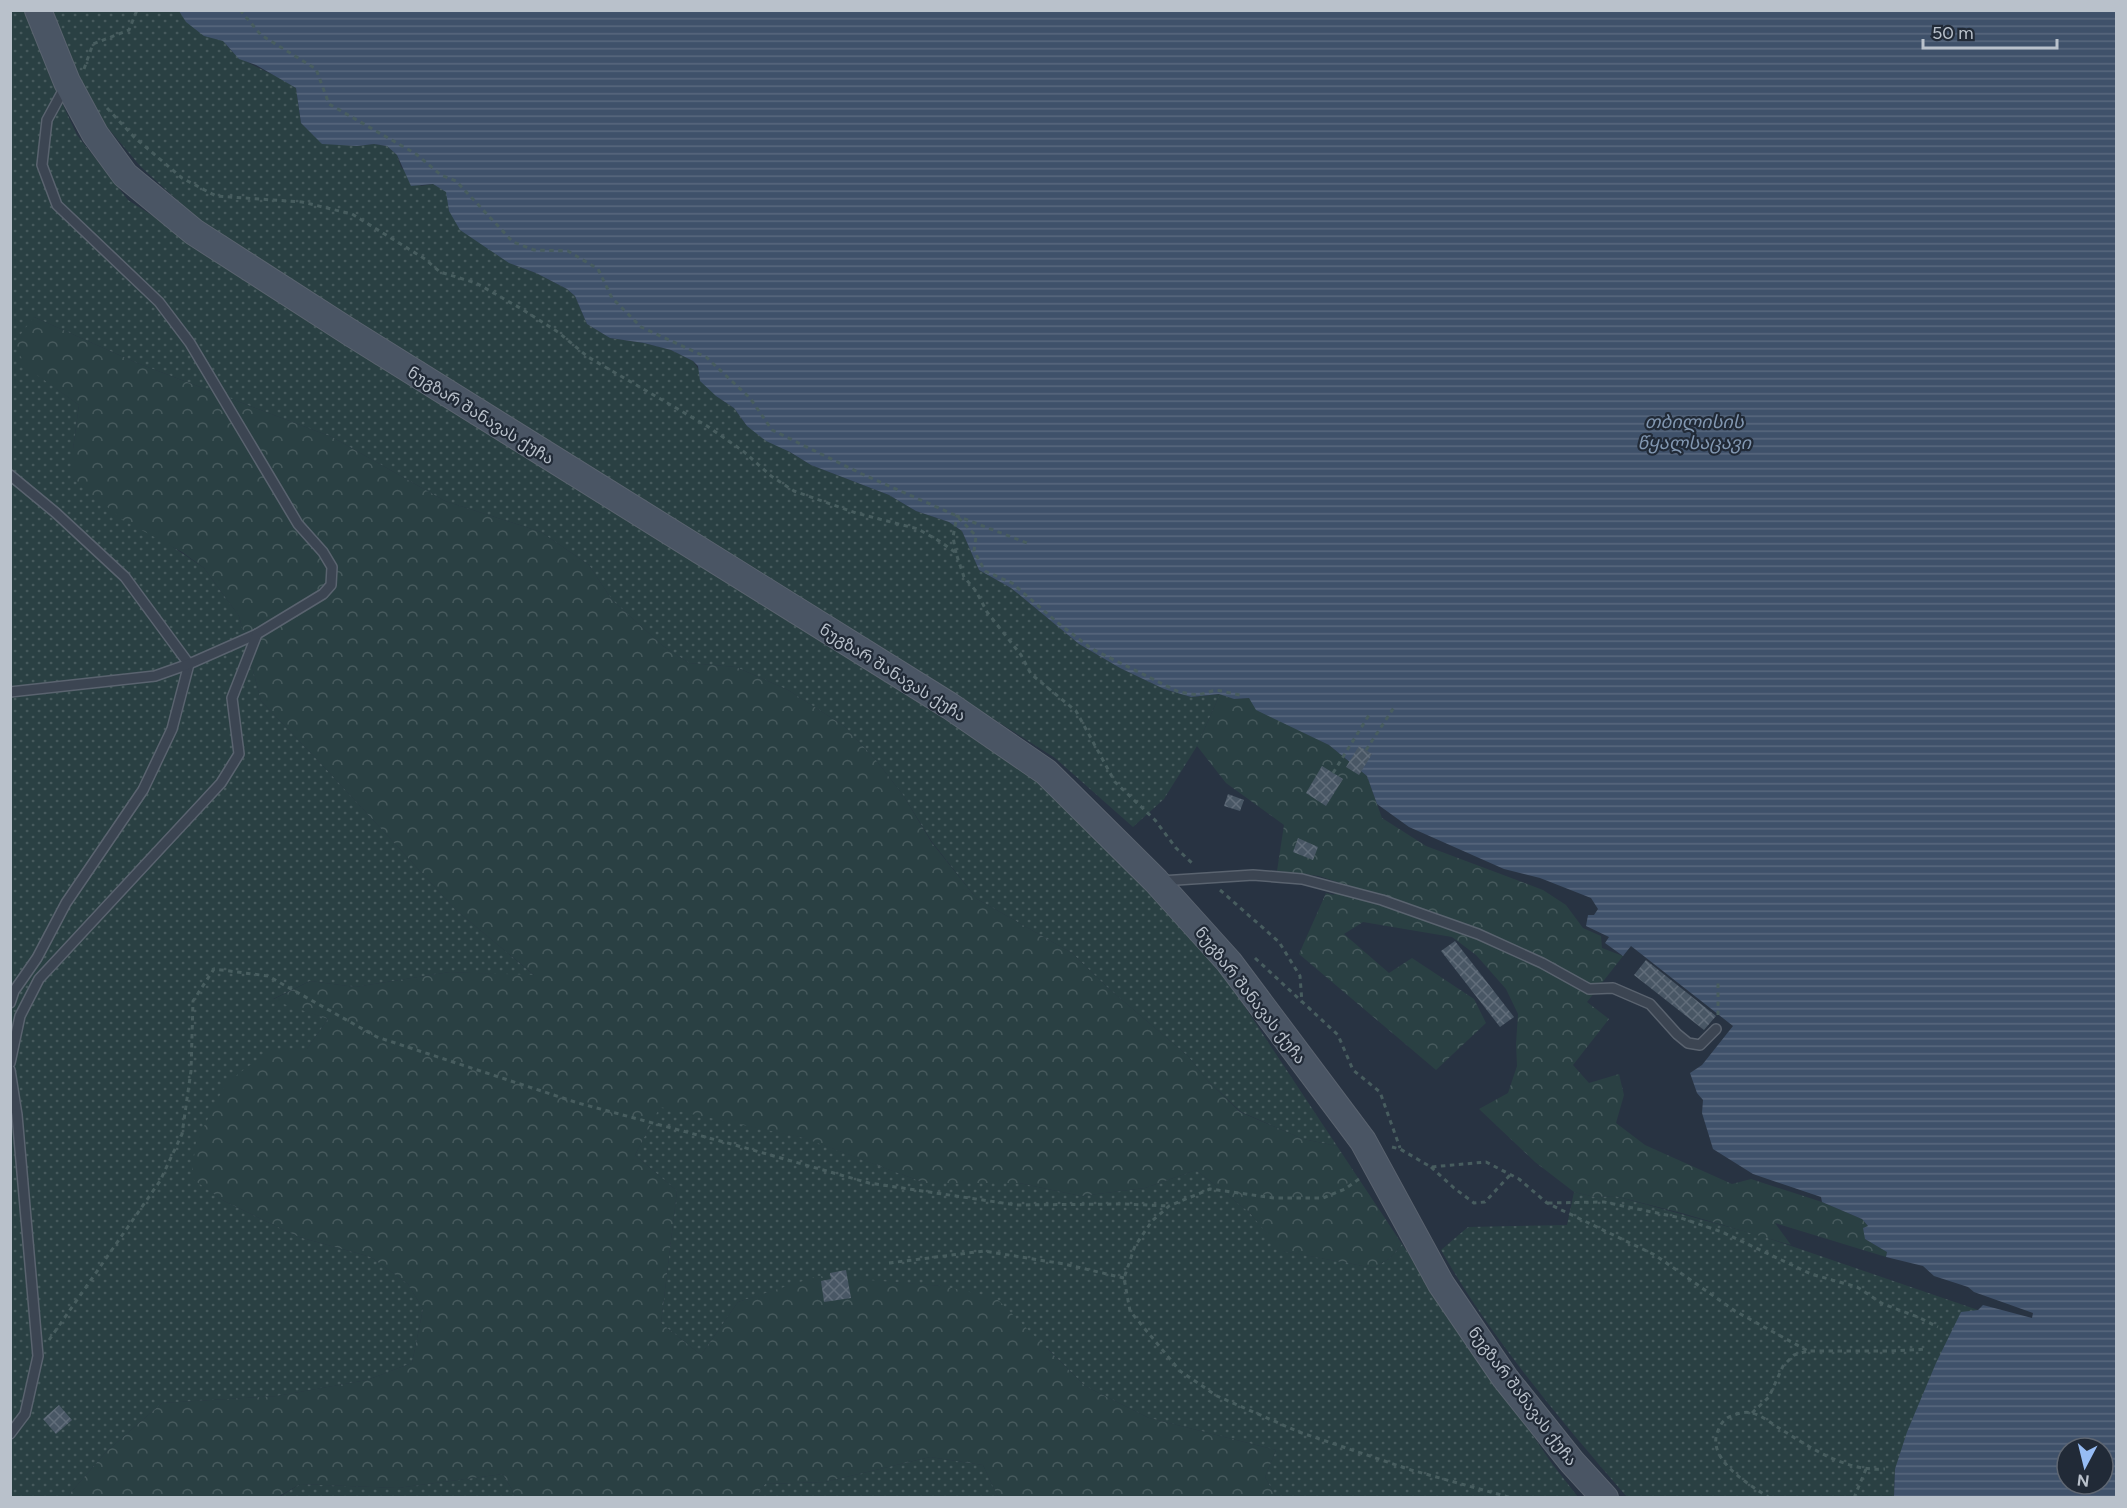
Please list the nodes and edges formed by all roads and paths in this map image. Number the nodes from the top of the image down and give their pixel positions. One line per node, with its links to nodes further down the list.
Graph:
1 (38, 10): 4 (main road, ნუგზარ შანავას ქუჩა)
2 (137, 10): 4 (path)
3 (240, 10): 7 (path)
4 (75, 79): 10 (lane); 19 (main road, ნუგზარ შანავას ქუჩა)
5 (102, 102): 9 (path)
6 (10, 475): 11 (lane)
7 (957, 516): 8 (path); 9 (path); 13 (path)
8 (1027, 543)
9 (956, 553): 18 (path)
10 (257, 634): 11 (lane); 26 (lane)
11 (189, 664): 12 (lane); 22 (lane)
12 (10, 692)
13 (1240, 695)
14 (1395, 706): 16 (path)
15 (1369, 715): 17 (path)
16 (1366, 750)
17 (1333, 773)
18 (1209, 879): 19 (lane); 23 (path); 25 (lane)
19 (1156, 881): 28 (main road, ნუგზარ შანავას ქუჩა)
20 (1254, 958): 23 (path)
21 (1718, 983): 24 (path)
22 (10, 1003)
23 (1302, 1003): 29 (path)
24 (1718, 1015)
25 (1716, 1029)
26 (10, 1063)
27 (10, 1070): 40 (lane)
28 (1363, 1141): 29 (path); 30 (main road, ნუგზარ შანავას ქუჩა)
29 (1400, 1149): 31 (path)
30 (1377, 1166): 34 (path); 46 (main road, ნუგზარ შანავას ქუჩა)
31 (1431, 1167): 32 (path); 32 (path)
32 (1510, 1175): 33 (path)
33 (1547, 1203): 37 (path); 39 (path)
34 (1169, 1206): 36 (path); 40 (path)
35 (889, 1263): 36 (path)
36 (1124, 1278): 45 (path)
37 (1938, 1327)
38 (1927, 1349): 39 (path)
39 (1808, 1351): 41 (path)
40 (38, 1356): 42 (lane)
41 (1752, 1413): 43 (path); 47 (path)
42 (10, 1434)
43 (1866, 1468): 44 (path); 48 (path)
44 (1885, 1468)
45 (1512, 1497)
46 (1605, 1497)
47 (1770, 1497)
48 (1854, 1497)

